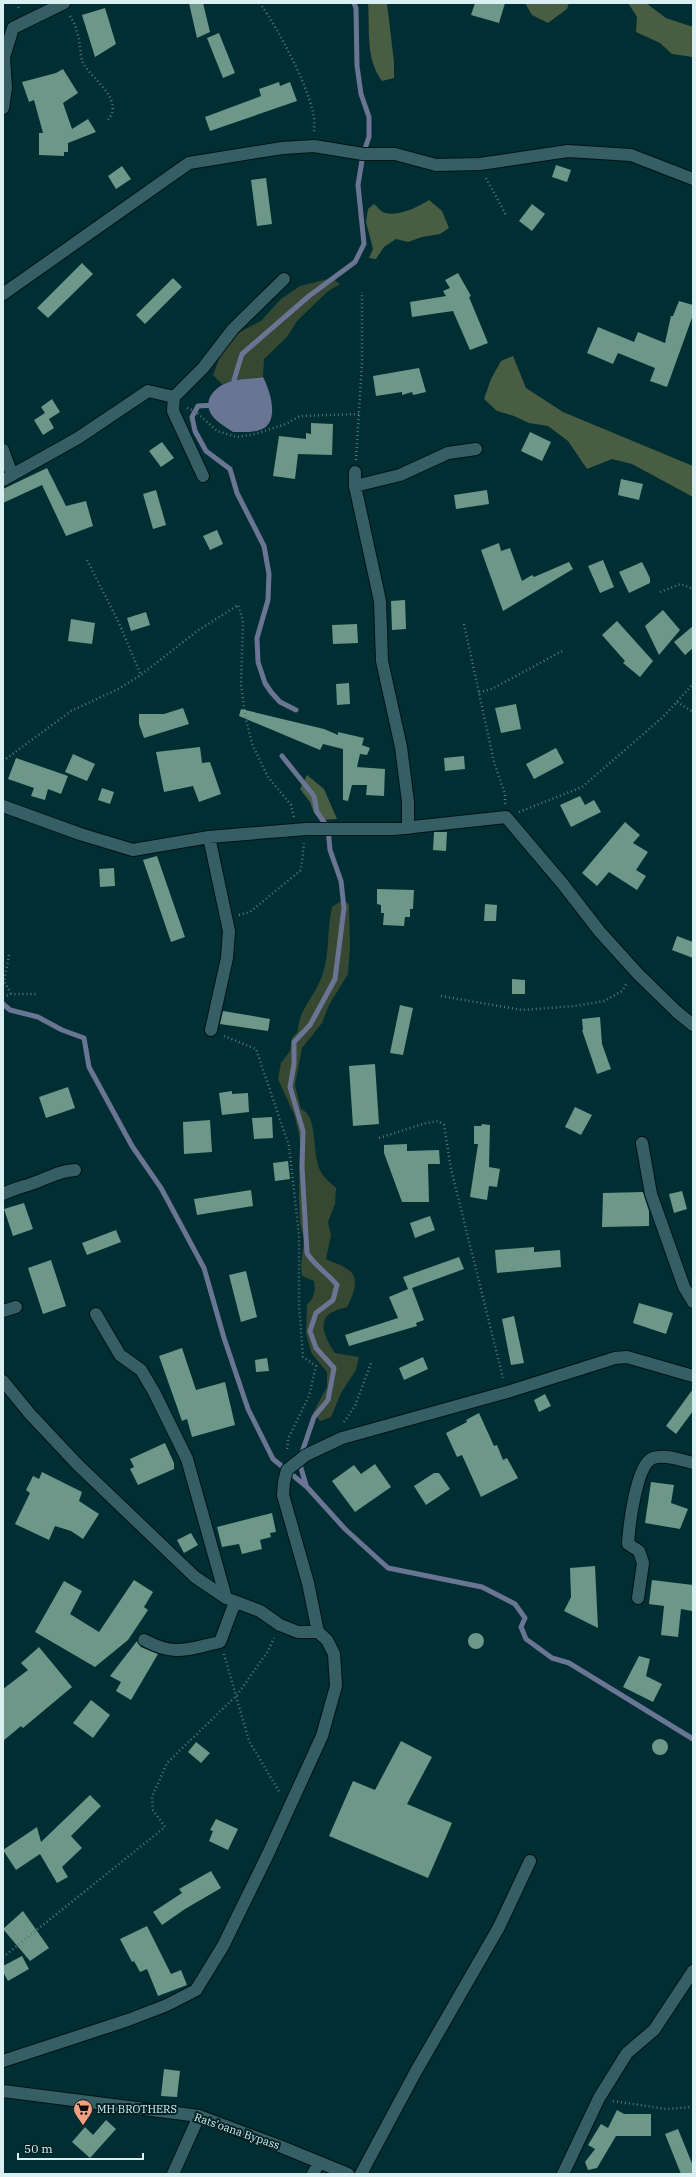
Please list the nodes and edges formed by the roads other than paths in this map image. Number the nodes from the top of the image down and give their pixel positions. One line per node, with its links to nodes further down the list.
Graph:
1 (63, 3): 2 (street)
2 (3, 108)
3 (693, 179): 5 (street)
4 (284, 279): 6 (street)
5 (3, 294)
6 (174, 397): 10 (street); 11 (street)
7 (476, 449): 12 (street)
8 (3, 450): 11 (street)
9 (355, 472): 12 (street)
10 (203, 476)
11 (8, 477)
12 (355, 486): 14 (street)
13 (3, 806): 15 (street)
14 (408, 828): 15 (street); 16 (street)
15 (209, 837): 17 (street)
16 (693, 1025)
17 (211, 1030)
18 (642, 1143): 21 (street)
19 (75, 1170): 20 (street)
20 (3, 1194)
21 (689, 1286): 22 (street)
22 (693, 1302)
23 (16, 1307): 24 (street)
24 (3, 1311)
25 (96, 1314): 30 (street)
26 (693, 1376): 31 (street)
27 (3, 1381): 30 (street)
28 (693, 1463): 29 (street)
29 (638, 1598)
30 (231, 1600): 31 (street); 32 (street)
31 (318, 1632): 35 (street)
32 (144, 1640)
33 (530, 1861): 42 (street)
34 (693, 1971): 43 (street)
35 (3, 2061)
36 (3, 2090): 37 (street, Rats'oana Bypass)
37 (199, 2116): 38 (street, Rats'oana Bypass); 39 (street)
38 (319, 2162): 40 (street); 41 (street, Rats'oana Bypass)
39 (173, 2174)
40 (313, 2174)
41 (348, 2174)
42 (361, 2174)
43 (563, 2174)

